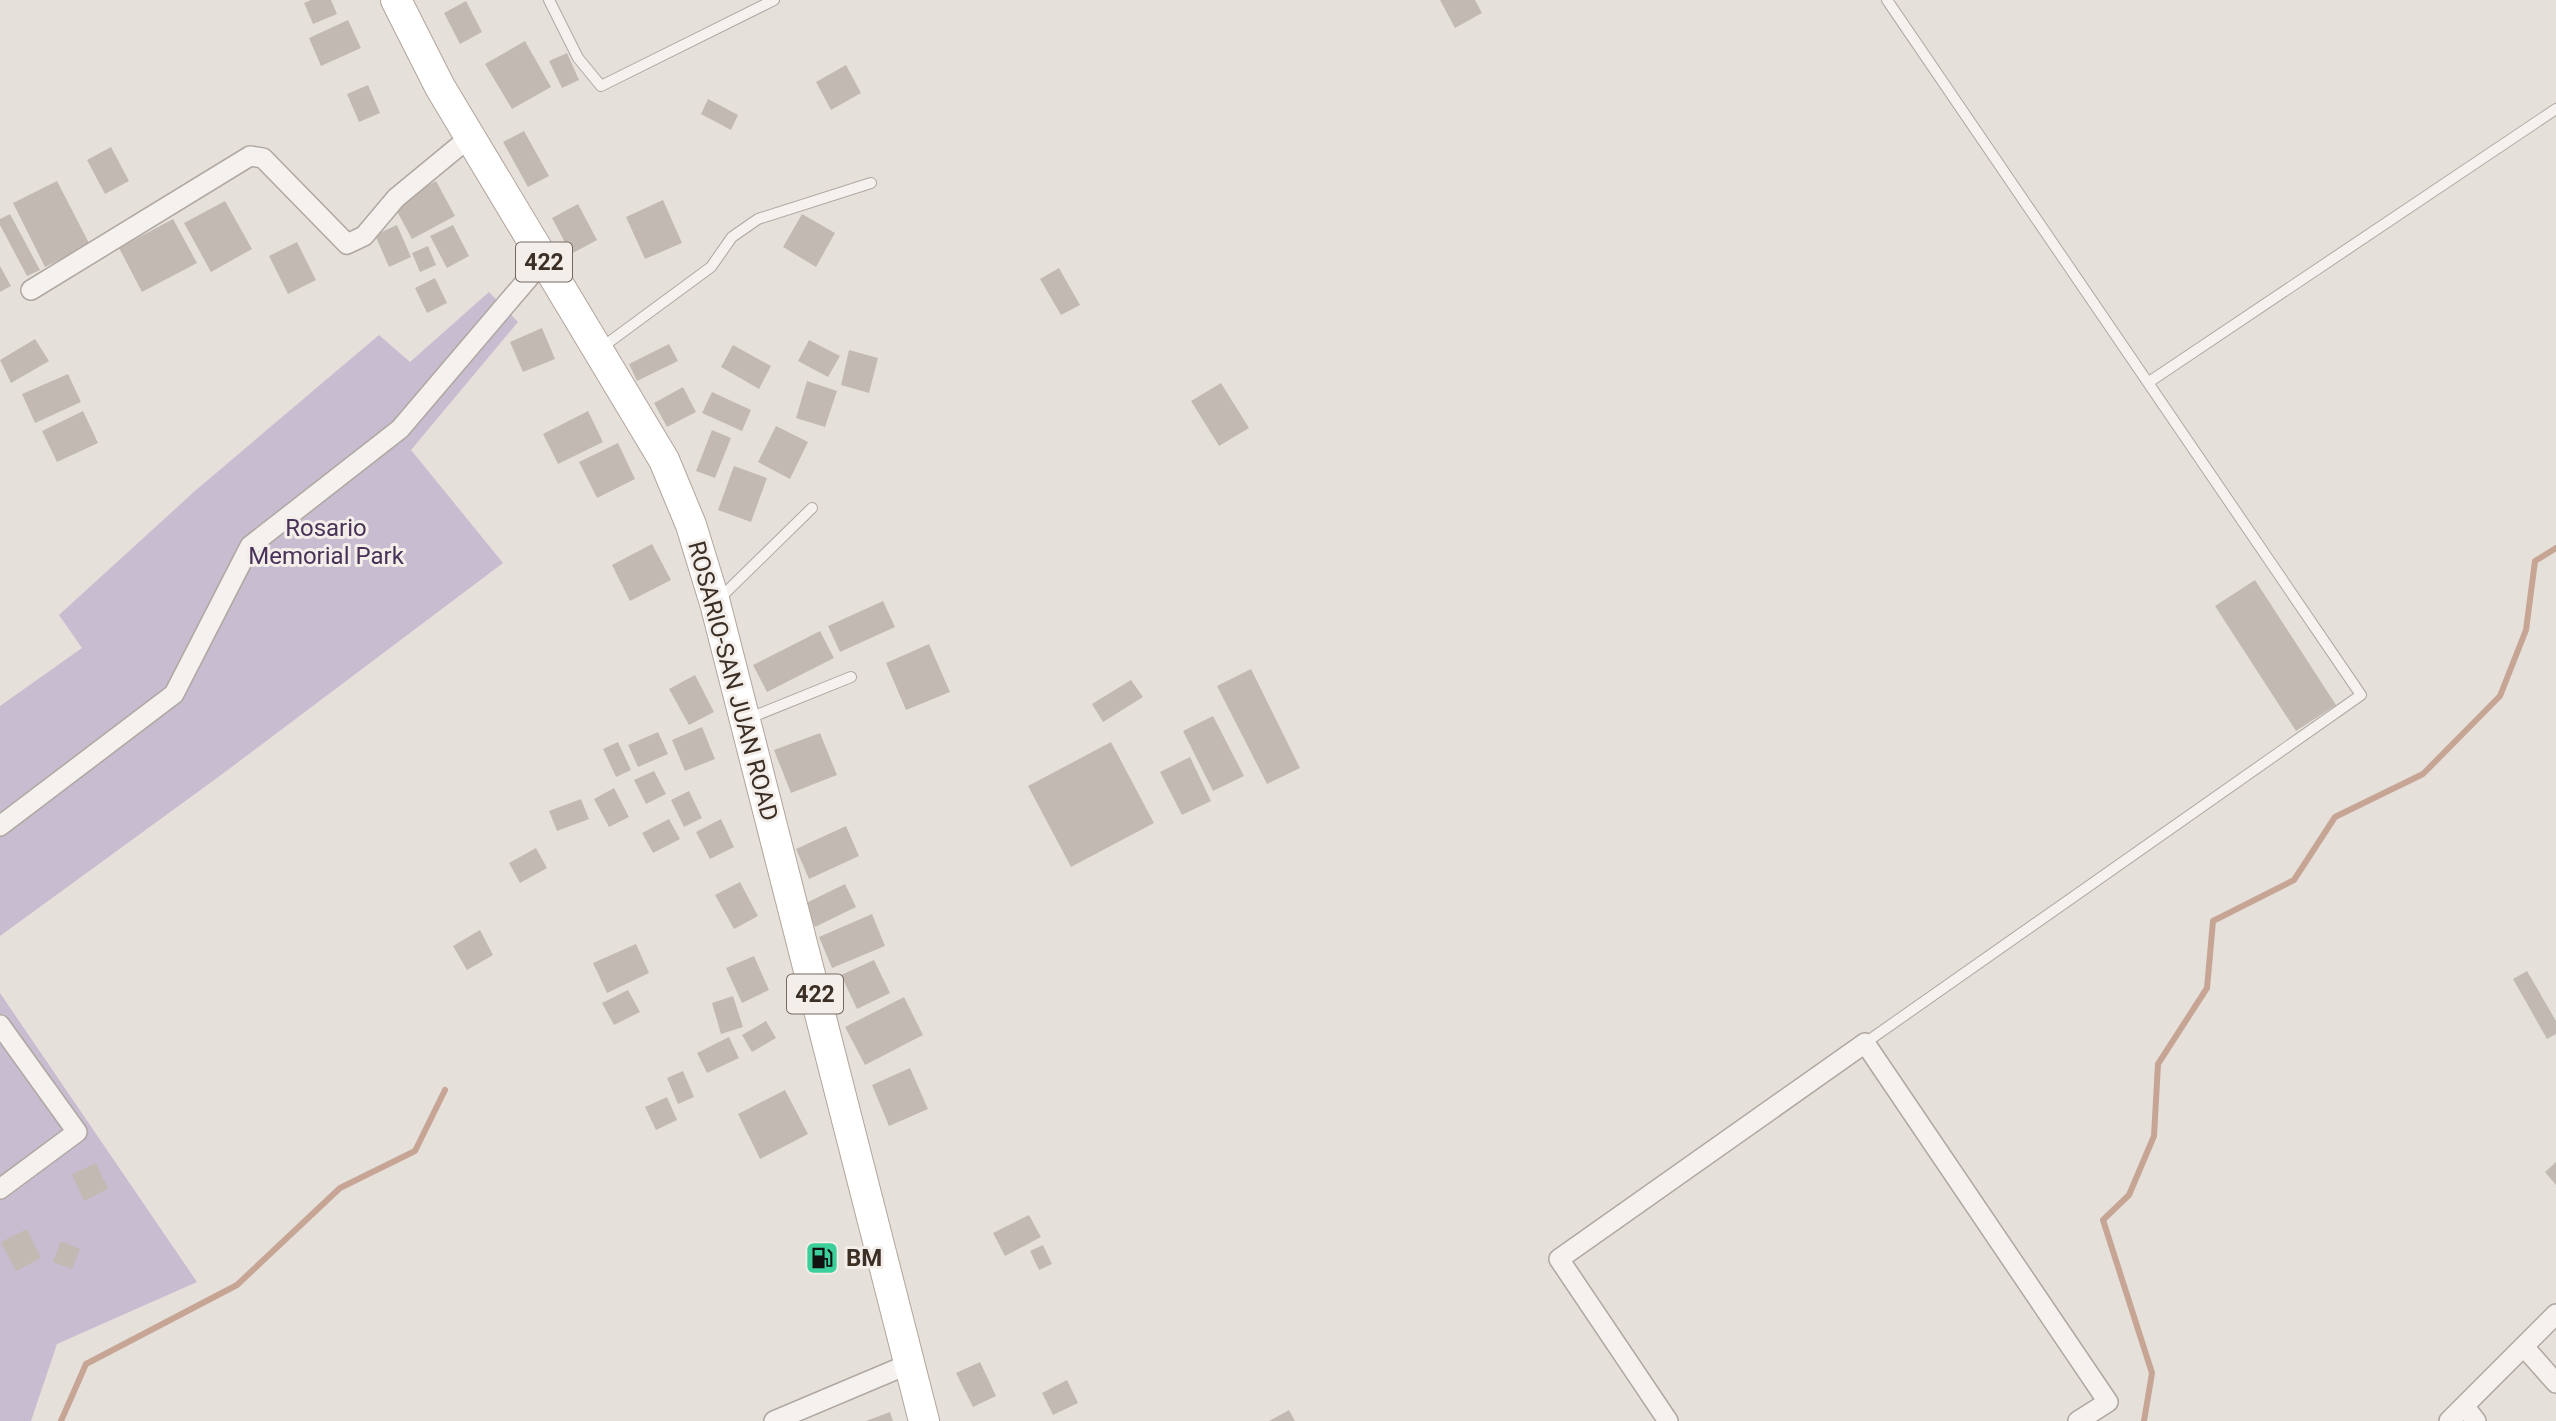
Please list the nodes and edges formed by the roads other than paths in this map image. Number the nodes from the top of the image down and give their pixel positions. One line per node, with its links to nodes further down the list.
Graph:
1 (396, 0): 6 (main road, ROSARIO-SAN JUAN ROAD / 422)
2 (550, 0): 3 (lane)
3 (774, 0)
4 (1888, 0): 11 (lane)
5 (2556, 109): 11 (lane)
6 (470, 137): 8 (main road, ROSARIO-SAN JUAN ROAD / 422); 9 (street)
7 (871, 183): 10 (lane)
8 (543, 261): 10 (main road, ROSARIO-SAN JUAN ROAD / 422); 16 (street)
9 (32, 290)
10 (597, 350): 13 (main road, ROSARIO-SAN JUAN ROAD / 422)
11 (2150, 383): 18 (lane)
12 (812, 508): 13 (lane)
13 (715, 603): 15 (main road, ROSARIO-SAN JUAN ROAD / 422)
14 (851, 677): 15 (lane)
15 (743, 721): 22 (main road, ROSARIO-SAN JUAN ROAD / 422)
16 (0, 826)
17 (0, 1025): 19 (street)
18 (1865, 1042): 27 (street); 28 (street)
19 (0, 1189)
20 (2556, 1314): 21 (street)
21 (2525, 1348): 23 (street); 24 (street)
22 (909, 1364): 25 (street); 26 (main road, ROSARIO-SAN JUAN ROAD / 422)
23 (2556, 1383)
24 (2471, 1414): 29 (street)
25 (774, 1421)
26 (924, 1421)
27 (1668, 1421)
28 (2078, 1421)
29 (2449, 1421)

